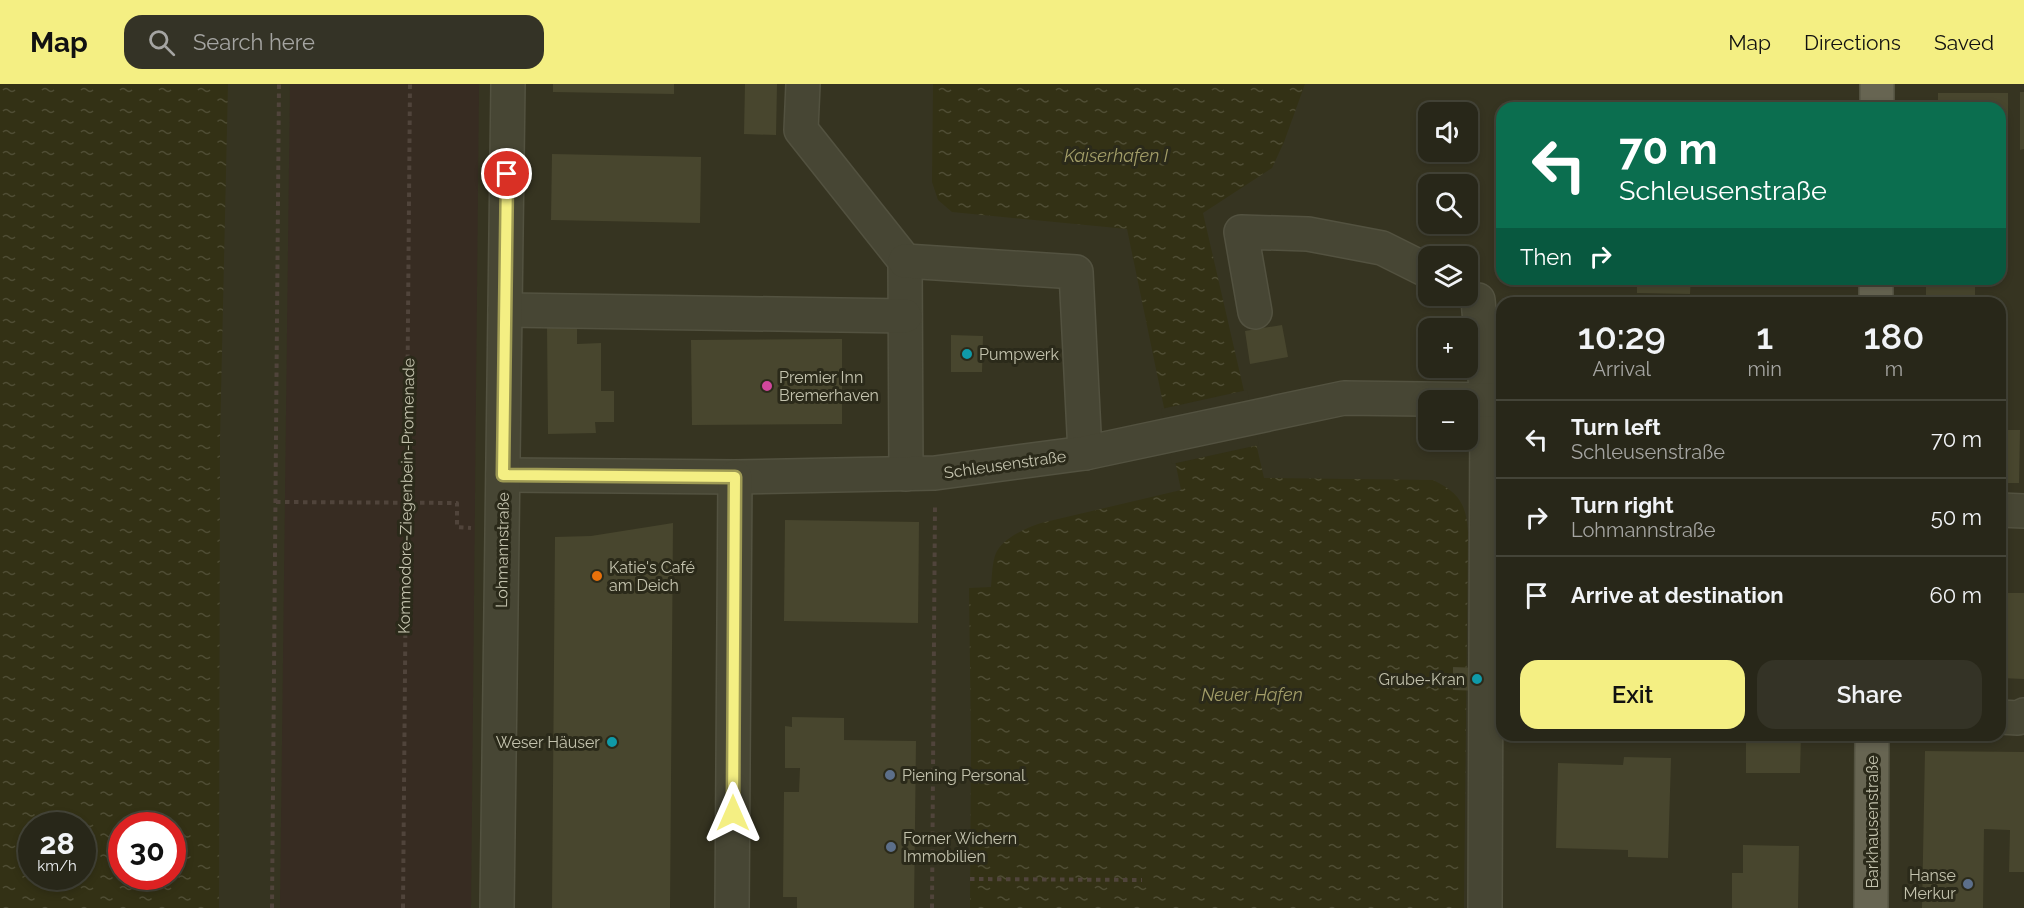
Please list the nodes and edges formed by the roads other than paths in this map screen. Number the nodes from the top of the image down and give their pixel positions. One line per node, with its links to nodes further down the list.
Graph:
1 (508, 84): 8 (street, Lohmannstraße)
2 (803, 84): 5 (street)
3 (1877, 84): 4 (main road)
4 (1877, 102)
5 (904, 261): 10 (street); 12 (street)
6 (1418, 265): 9 (street)
7 (1482, 303): 11 (street)
8 (505, 310): 10 (street); 14 (street, Lohmannstraße)
9 (1255, 312)
10 (905, 316): 13 (street)
11 (1494, 400): 12 (street, Schleusenstraße); 23 (street)
12 (1085, 453): 13 (street, Schleusenstraße)
13 (920, 474): 15 (street, Schleusenstraße)
14 (503, 475): 15 (street, Schleusenstraße); 21 (street, Lohmannstraße)
15 (735, 477): 22 (street)
16 (2006, 510): 17 (street)
17 (2024, 511)
18 (2024, 715): 19 (street)
19 (2006, 717)
20 (1872, 741): 24 (main road, Barkhausenstraße)
21 (497, 908)
22 (732, 908)
23 (1485, 908)
24 (1871, 908)

